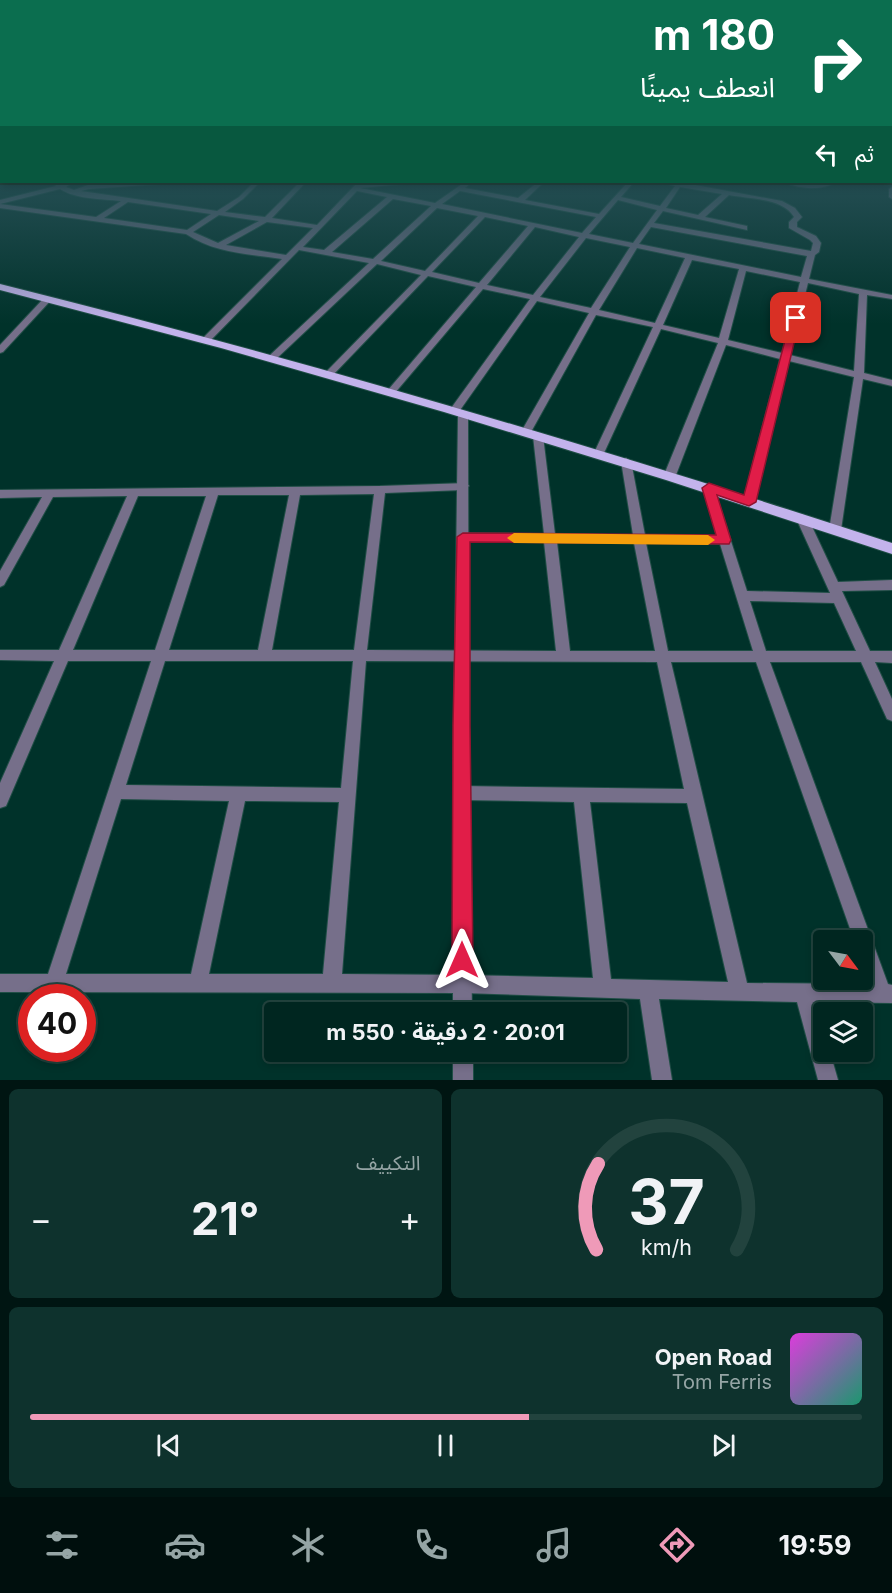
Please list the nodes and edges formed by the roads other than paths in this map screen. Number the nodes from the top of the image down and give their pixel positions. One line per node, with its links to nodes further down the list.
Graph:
1 (128, 223): 16 (street)
2 (202, 223): 16 (street)
3 (259, 223): 20 (street)
4 (296, 223): 15 (street)
5 (322, 223): 15 (street)
6 (361, 223): 22 (street)
7 (417, 223): 26 (street)
8 (475, 223): 28 (street)
9 (526, 223): 13 (street)
10 (593, 223): 17 (street)
11 (730, 223): 18 (street)
12 (793, 223): 23 (street)
13 (534, 225): 17 (street); 30 (street)
14 (651, 225): 18 (street); 19 (street)
15 (319, 227): 21 (street)
16 (188, 232): 20 (street)
17 (584, 235): 19 (street); 34 (street)
18 (727, 239): 23 (street)
19 (636, 244): 24 (street); 36 (street)
20 (220, 245): 25 (street)
21 (298, 248): 22 (street); 25 (street)
22 (327, 252): 26 (street)
23 (811, 254): 29 (street)
24 (690, 256): 27 (street); 37 (street)
25 (289, 258): 38 (street)
26 (376, 262): 28 (street); 42 (street)
27 (743, 267): 29 (street); 39 (street)
28 (428, 274): 30 (street); 43 (street)
29 (805, 280): 32 (street); 41 (street)
30 (480, 286): 34 (street); 46 (street)
31 (0, 287): 35 (main road)
32 (863, 292): 33 (street); 44 (street)
33 (892, 297)
34 (534, 298): 36 (street); 47 (street)
35 (48, 299): 38 (main road); 40 (street)
36 (594, 311): 37 (street); 48 (street)
37 (658, 326): 39 (street); 49 (street)
38 (206, 340): 42 (main road)
39 (723, 341): 41 (street); 51 (street)
40 (0, 350)
41 (787, 357): 44 (street); 60 (street)
42 (272, 358): 43 (main road)
43 (329, 374): 46 (main road)
44 (859, 375): 45 (street); 62 (street)
45 (892, 383)
46 (391, 392): 47 (main road)
47 (459, 412): 48 (main road); 52 (street)
48 (532, 434): 49 (main road); 64 (street)
49 (600, 453): 50 (main road)
50 (626, 461): 51 (main road); 65 (street)
51 (670, 475): 53 (main road)
52 (463, 486): 54 (street); 63 (street)
53 (709, 488): 60 (main road); 66 (street)
54 (380, 490): 55 (street); 75 (street)
55 (296, 491): 56 (street); 74 (street)
56 (213, 492): 58 (street); 72 (street)
57 (51, 493): 58 (street); 59 (street); 68 (street)
58 (134, 493): 76 (street)
59 (0, 494)
60 (749, 502): 61 (main road)
61 (802, 518): 62 (main road); 70 (street)
62 (835, 530): 67 (main road)
63 (463, 537): 64 (street); 79 (street)
64 (550, 539): 65 (street); 80 (street)
65 (638, 539): 66 (street); 77 (street)
66 (724, 540): 71 (street)
67 (892, 549)
68 (0, 582)
69 (892, 585): 70 (street)
70 (836, 592): 71 (street); 81 (street)
71 (742, 596): 78 (street)
72 (162, 654): 74 (street); 76 (street); 84 (street)
73 (0, 655): 76 (street)
74 (264, 655): 75 (street)
75 (360, 655): 79 (street); 88 (street)
76 (62, 656): 86 (street)
77 (662, 656): 78 (street); 80 (street); 90 (street)
78 (761, 656): 81 (street); 100 (street)
79 (461, 657): 80 (street); 85 (street)
80 (564, 657)
81 (865, 657): 82 (street); 83 (street)
82 (892, 657)
83 (892, 715)
84 (117, 792): 87 (street); 92 (street)
85 (461, 793): 89 (street); 95 (street)
86 (1, 794)
87 (238, 794): 88 (street); 94 (street)
88 (348, 795): 93 (street)
89 (581, 796): 90 (street); 96 (street)
90 (694, 796): 98 (street)
91 (0, 983): 92 (street)
92 (54, 983): 94 (street)
93 (332, 983): 94 (street); 95 (street)
94 (198, 984)
95 (463, 984): 96 (street); 101 (street)
96 (603, 988): 97 (street)
97 (648, 989): 98 (street); 104 (street)
98 (740, 992): 99 (street)
99 (804, 994): 100 (street); 105 (street)
100 (887, 994)
101 (463, 1002)
102 (463, 1062): 103 (street)
103 (463, 1080)
104 (662, 1080)
105 (828, 1080)

